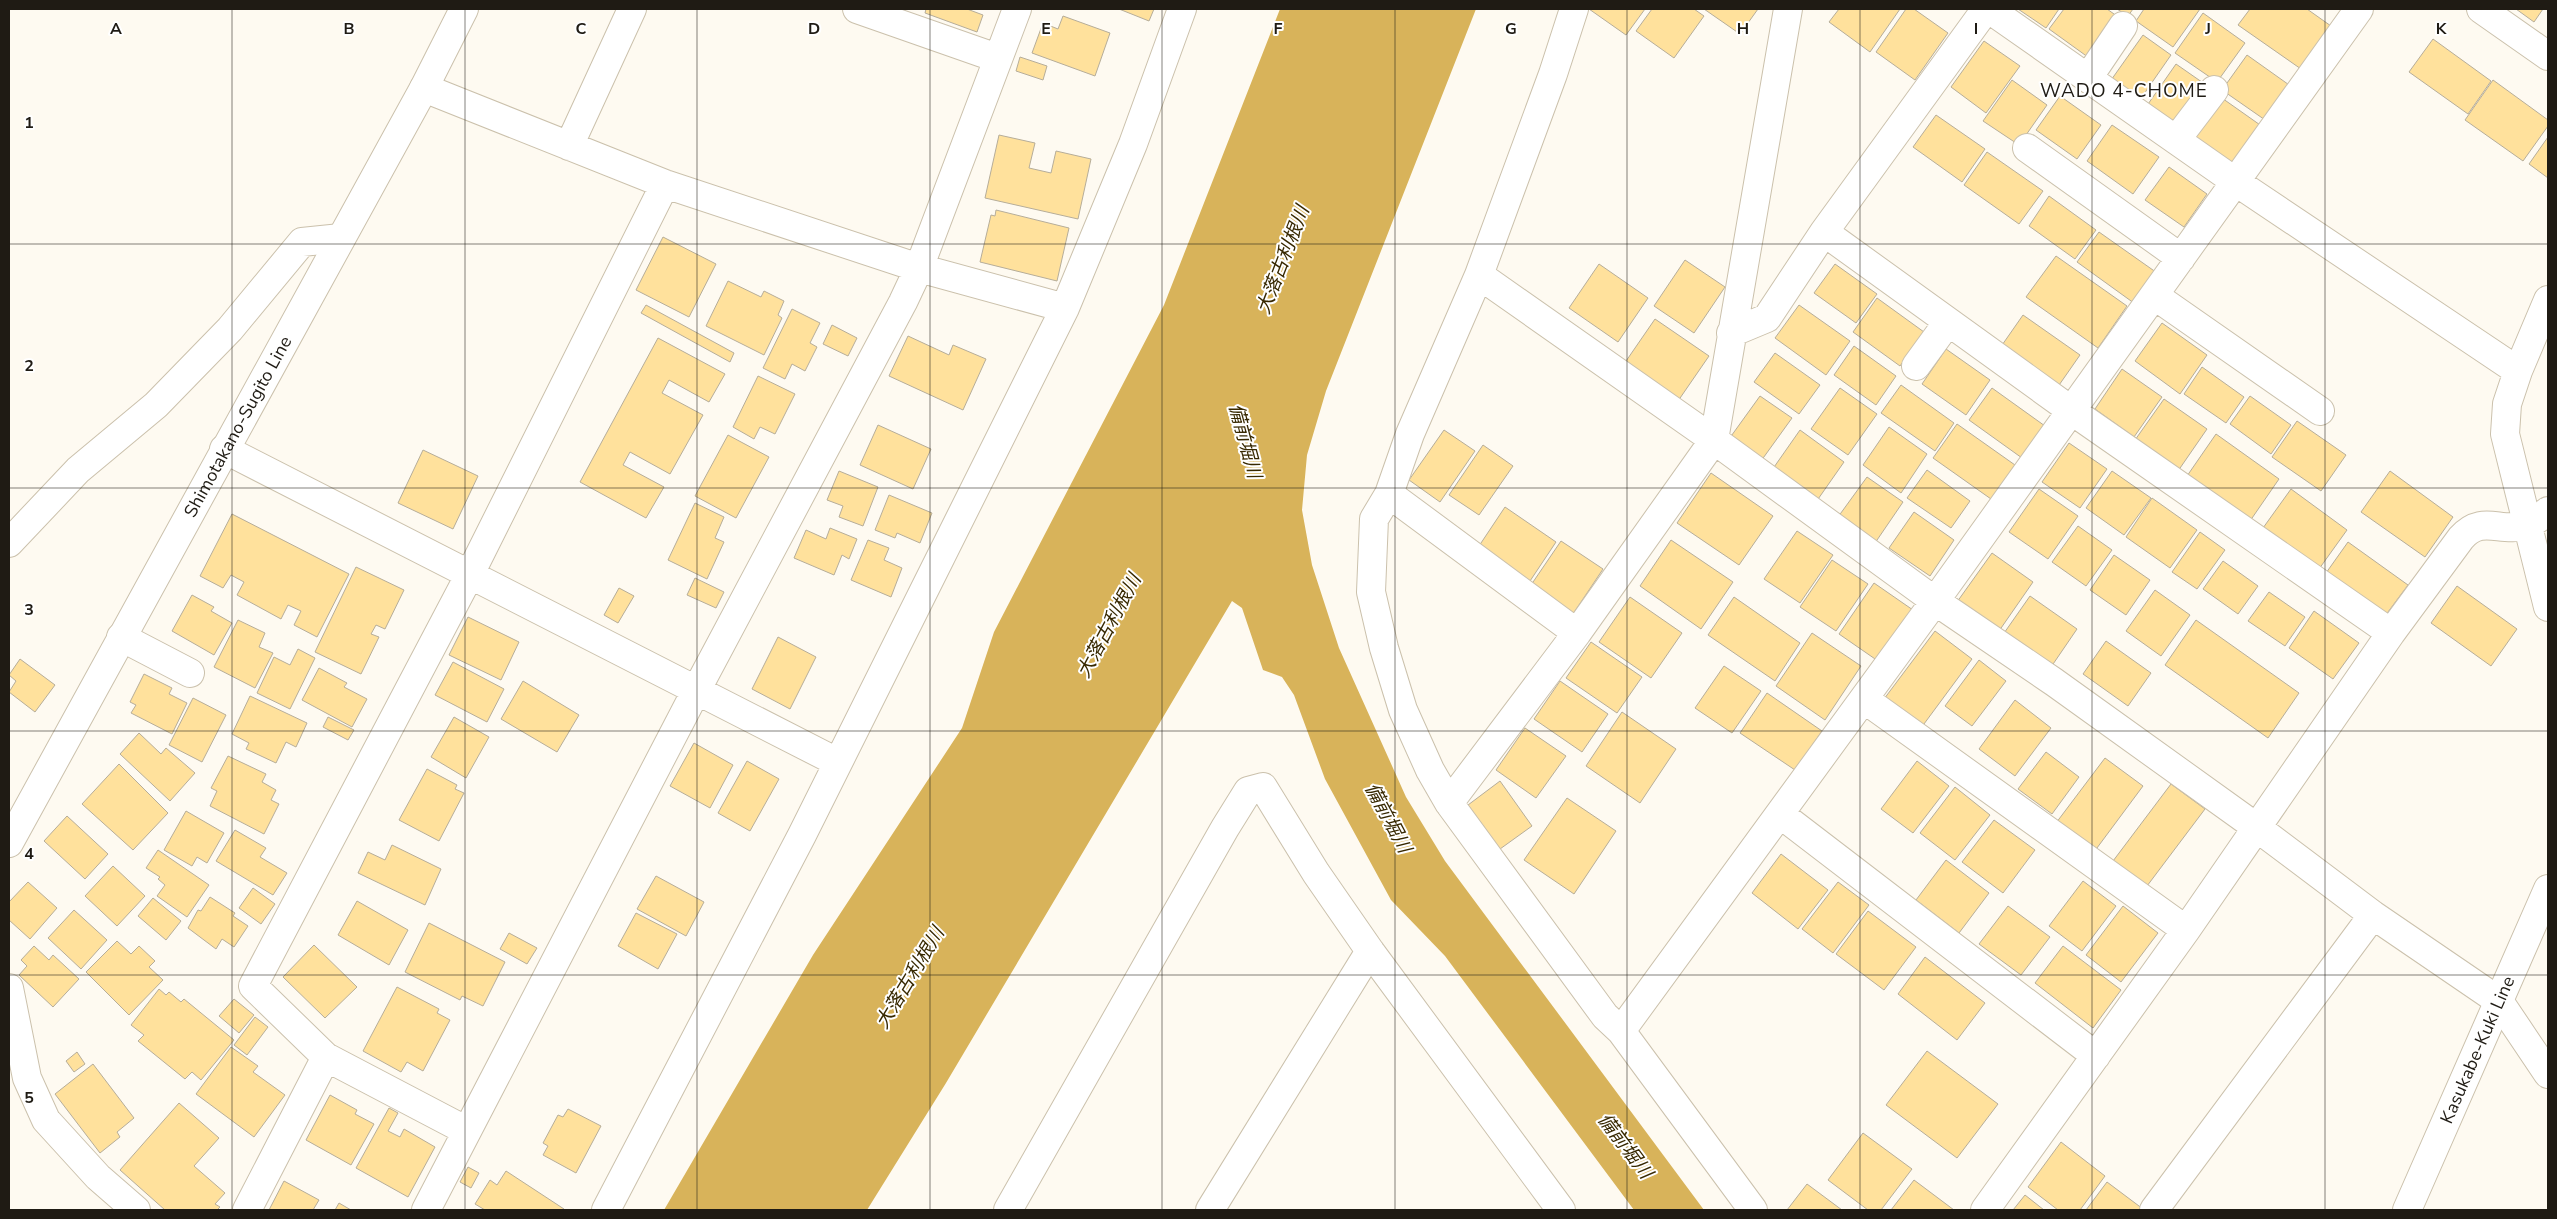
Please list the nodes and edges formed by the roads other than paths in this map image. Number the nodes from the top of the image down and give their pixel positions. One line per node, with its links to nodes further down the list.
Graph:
1 (464, 9): 15 (street, Shimotakano-Sugito Line)
2 (632, 9): 18 (street)
3 (857, 9): 13 (street)
4 (1016, 9): 13 (street)
5 (1182, 9): 29 (street)
6 (1574, 9): 26 (street)
7 (1788, 9): 31 (street)
8 (1988, 9): 14 (street); 22 (street)
9 (2359, 9): 20 (street)
10 (2480, 9): 12 (street)
11 (2123, 26): 14 (street)
12 (2548, 56)
13 (997, 58): 25 (street)
14 (2088, 78): 17 (street)
15 (424, 88): 18 (street); 23 (street, Shimotakano-Sugito Line)
16 (2214, 90): 17 (street)
17 (2176, 140): 20 (street)
18 (569, 146): 21 (street)
19 (2027, 148): 24 (street)
20 (2236, 182): 24 (street); 33 (street)
21 (665, 184): 25 (street); 41 (street)
22 (1824, 232): 30 (street); 31 (street)
23 (341, 238): 37 (street, Shimotakano-Sugito Line); 40 (street)
24 (2181, 258): 27 (street)
25 (919, 268): 29 (street); 48 (street)
26 (1479, 275): 36 (street); 38 (street)
27 (2154, 296): 34 (street); 35 (street)
28 (2548, 300): 33 (street)
29 (1065, 308): 50 (street)
30 (1948, 322): 32 (street); 34 (street)
31 (1731, 333): 36 (street)
32 (1916, 366)
33 (2518, 370): 39 (street)
34 (2072, 411): 42 (street); 45 (street)
35 (2320, 411)
36 (1714, 440): 42 (street); 44 (street)
37 (224, 449): 41 (street); 46 (street, Shimotakano-Sugito Line)
38 (1389, 494): 44 (street); 51 (street)
39 (2538, 518): 43 (street); 45 (street)
40 (9, 543)
41 (470, 574): 48 (street); 63 (street)
42 (1935, 601): 49 (street); 53 (street)
43 (2548, 607)
44 (1577, 633): 51 (street)
45 (2392, 633): 53 (street)
46 (121, 638): 47 (street); 54 (street, Shimotakano-Sugito Line)
47 (190, 673)
48 (697, 690): 50 (street); 65 (street)
49 (1864, 698): 52 (street); 57 (street)
50 (837, 762): 69 (street)
51 (1449, 803): 61 (street)
52 (1780, 814): 61 (street); 62 (street)
53 (2256, 827): 56 (street); 57 (street)
54 (9, 843)
55 (2548, 889): 60 (street, Kasukabe-Kuki Line)
56 (2373, 915): 60 (street); 75 (street)
57 (2186, 930): 62 (street)
58 (1370, 951): 70 (street); 71 (street); 72 (street)
59 (9, 988): 66 (street)
60 (2499, 1001): 64 (street); 76 (street, Kasukabe-Kuki Line)
61 (1621, 1031): 73 (street)
62 (2096, 1056): 74 (street)
63 (326, 1057): 65 (street); 67 (street)
64 (2548, 1074)
65 (467, 1131): 68 (street)
66 (136, 1210)
67 (247, 1210)
68 (426, 1210)
69 (606, 1210)
70 (1008, 1210)
71 (1210, 1210)
72 (1561, 1210)
73 (1753, 1210)
74 (1985, 1210)
75 (2154, 1210)
76 (2407, 1210)

